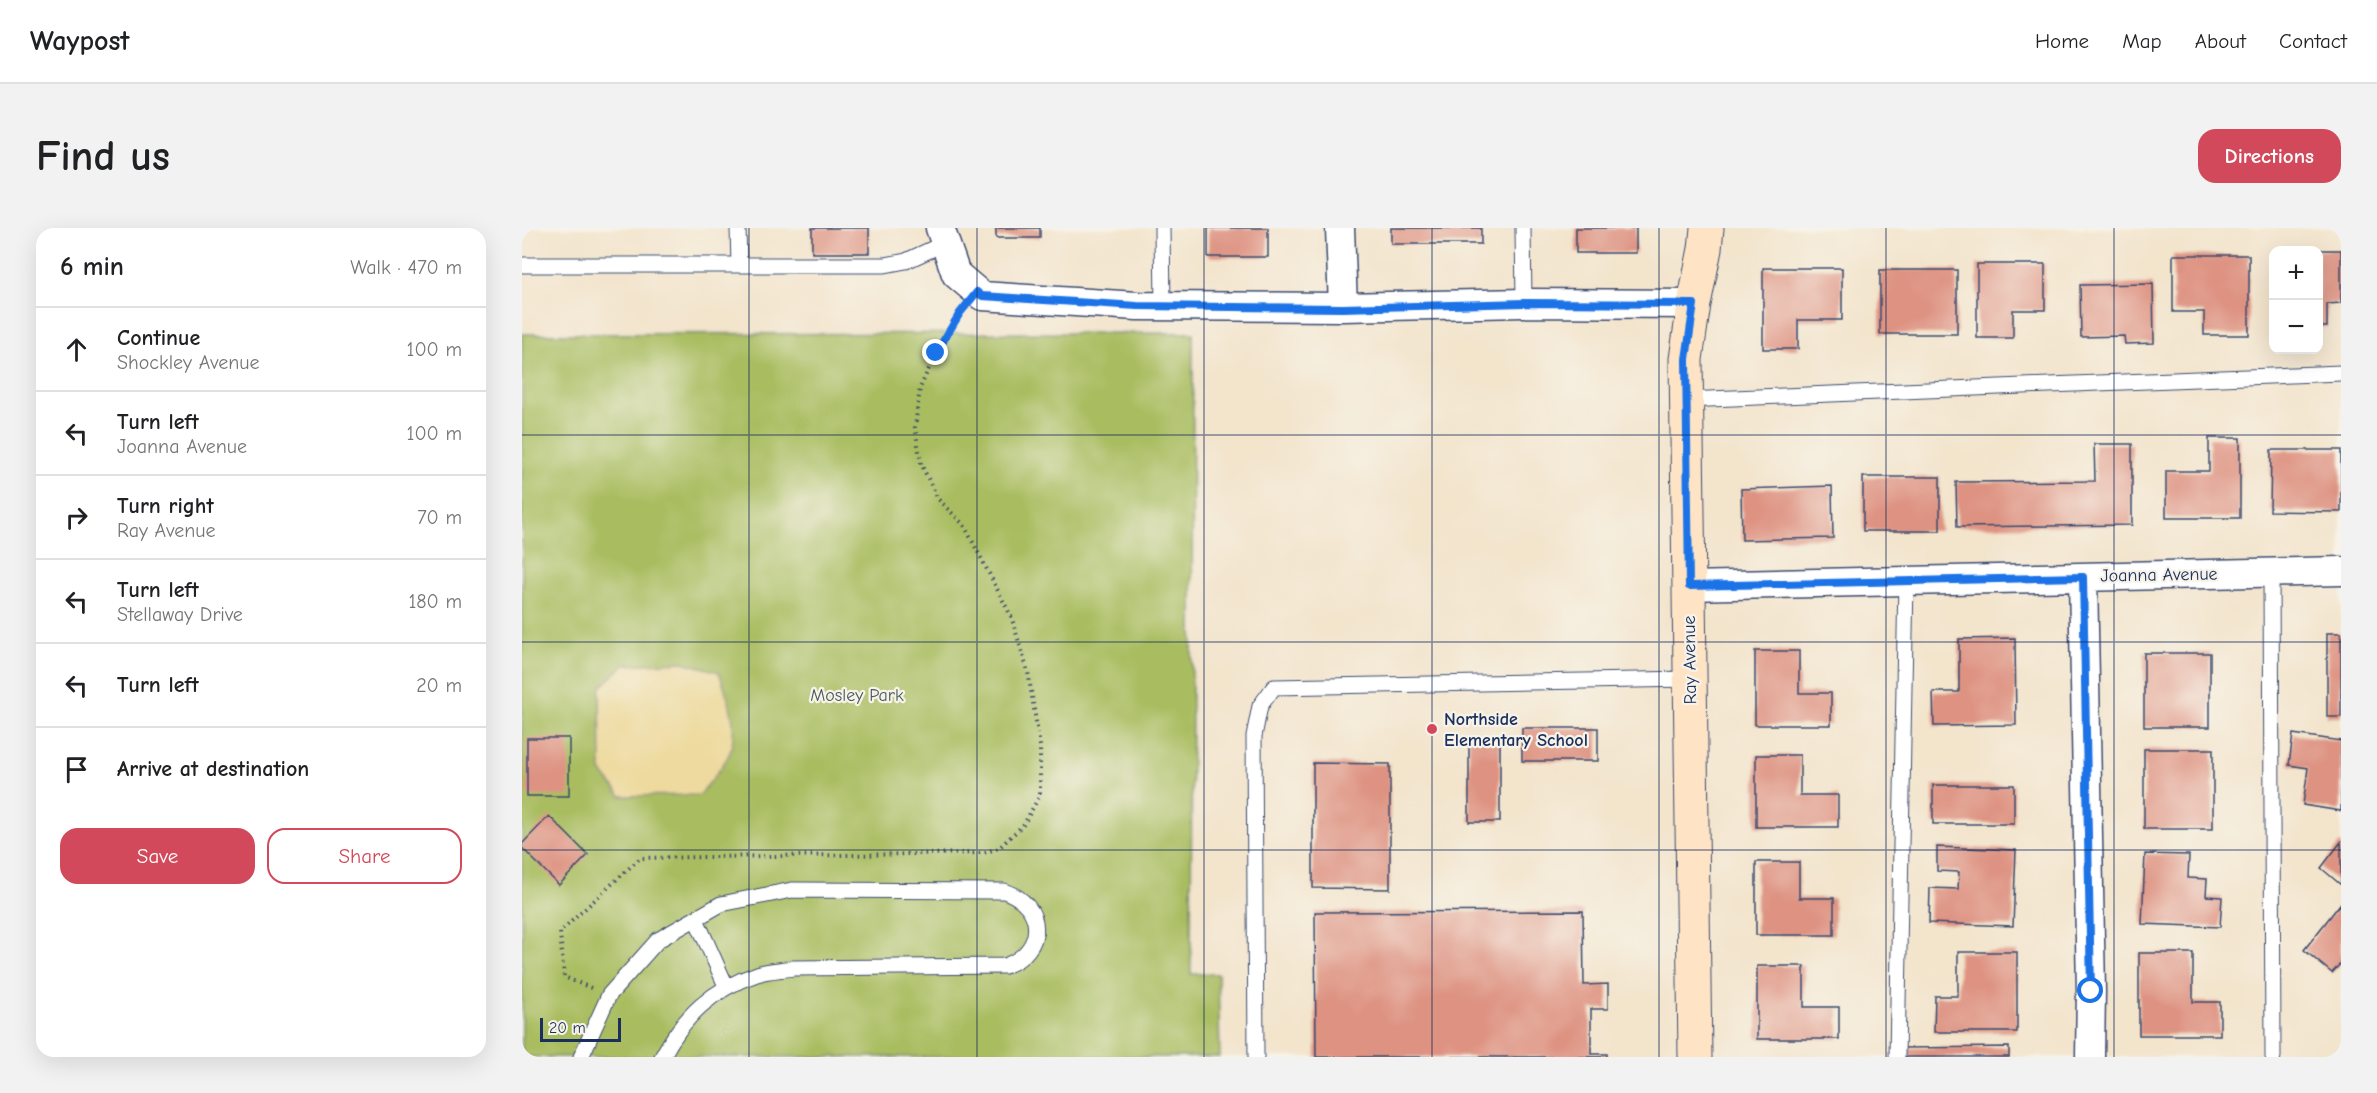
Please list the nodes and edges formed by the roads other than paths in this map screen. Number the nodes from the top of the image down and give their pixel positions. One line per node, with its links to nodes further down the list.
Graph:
1 (738, 228): 8 (lane)
2 (1162, 228): 11 (lane)
3 (1340, 228): 12 (street)
4 (1523, 228): 9 (lane)
5 (1707, 228): 10 (street, Ray Avenue)
6 (942, 235): 8 (lane); 11 (street)
7 (522, 265): 8 (lane)
8 (739, 265)
9 (1524, 303): 10 (street); 12 (street)
10 (1694, 304): 14 (street, Ray Avenue)
11 (1163, 306): 12 (street)
12 (1343, 308)
13 (2341, 373): 14 (lane)
14 (1686, 400): 19 (street, Ray Avenue)
15 (2341, 571): 16 (street, Joanna Avenue)
16 (2271, 572): 17 (street, Joanna Avenue); 29 (lane)
17 (2083, 577): 18 (street, Joanna Avenue); 28 (street)
18 (1906, 581): 19 (street, Joanna Avenue); 27 (lane)
19 (1689, 586): 20 (street, Ray Avenue)
20 (1690, 678): 25 (lane); 26 (street, Ray Avenue)
21 (696, 919): 22 (lane); 22 (lane); 23 (lane)
22 (726, 986): 24 (lane)
23 (581, 1057)
24 (662, 1057)
25 (1256, 1057)
26 (1695, 1057)
27 (1897, 1057)
28 (2090, 1057)
29 (2273, 1057)

